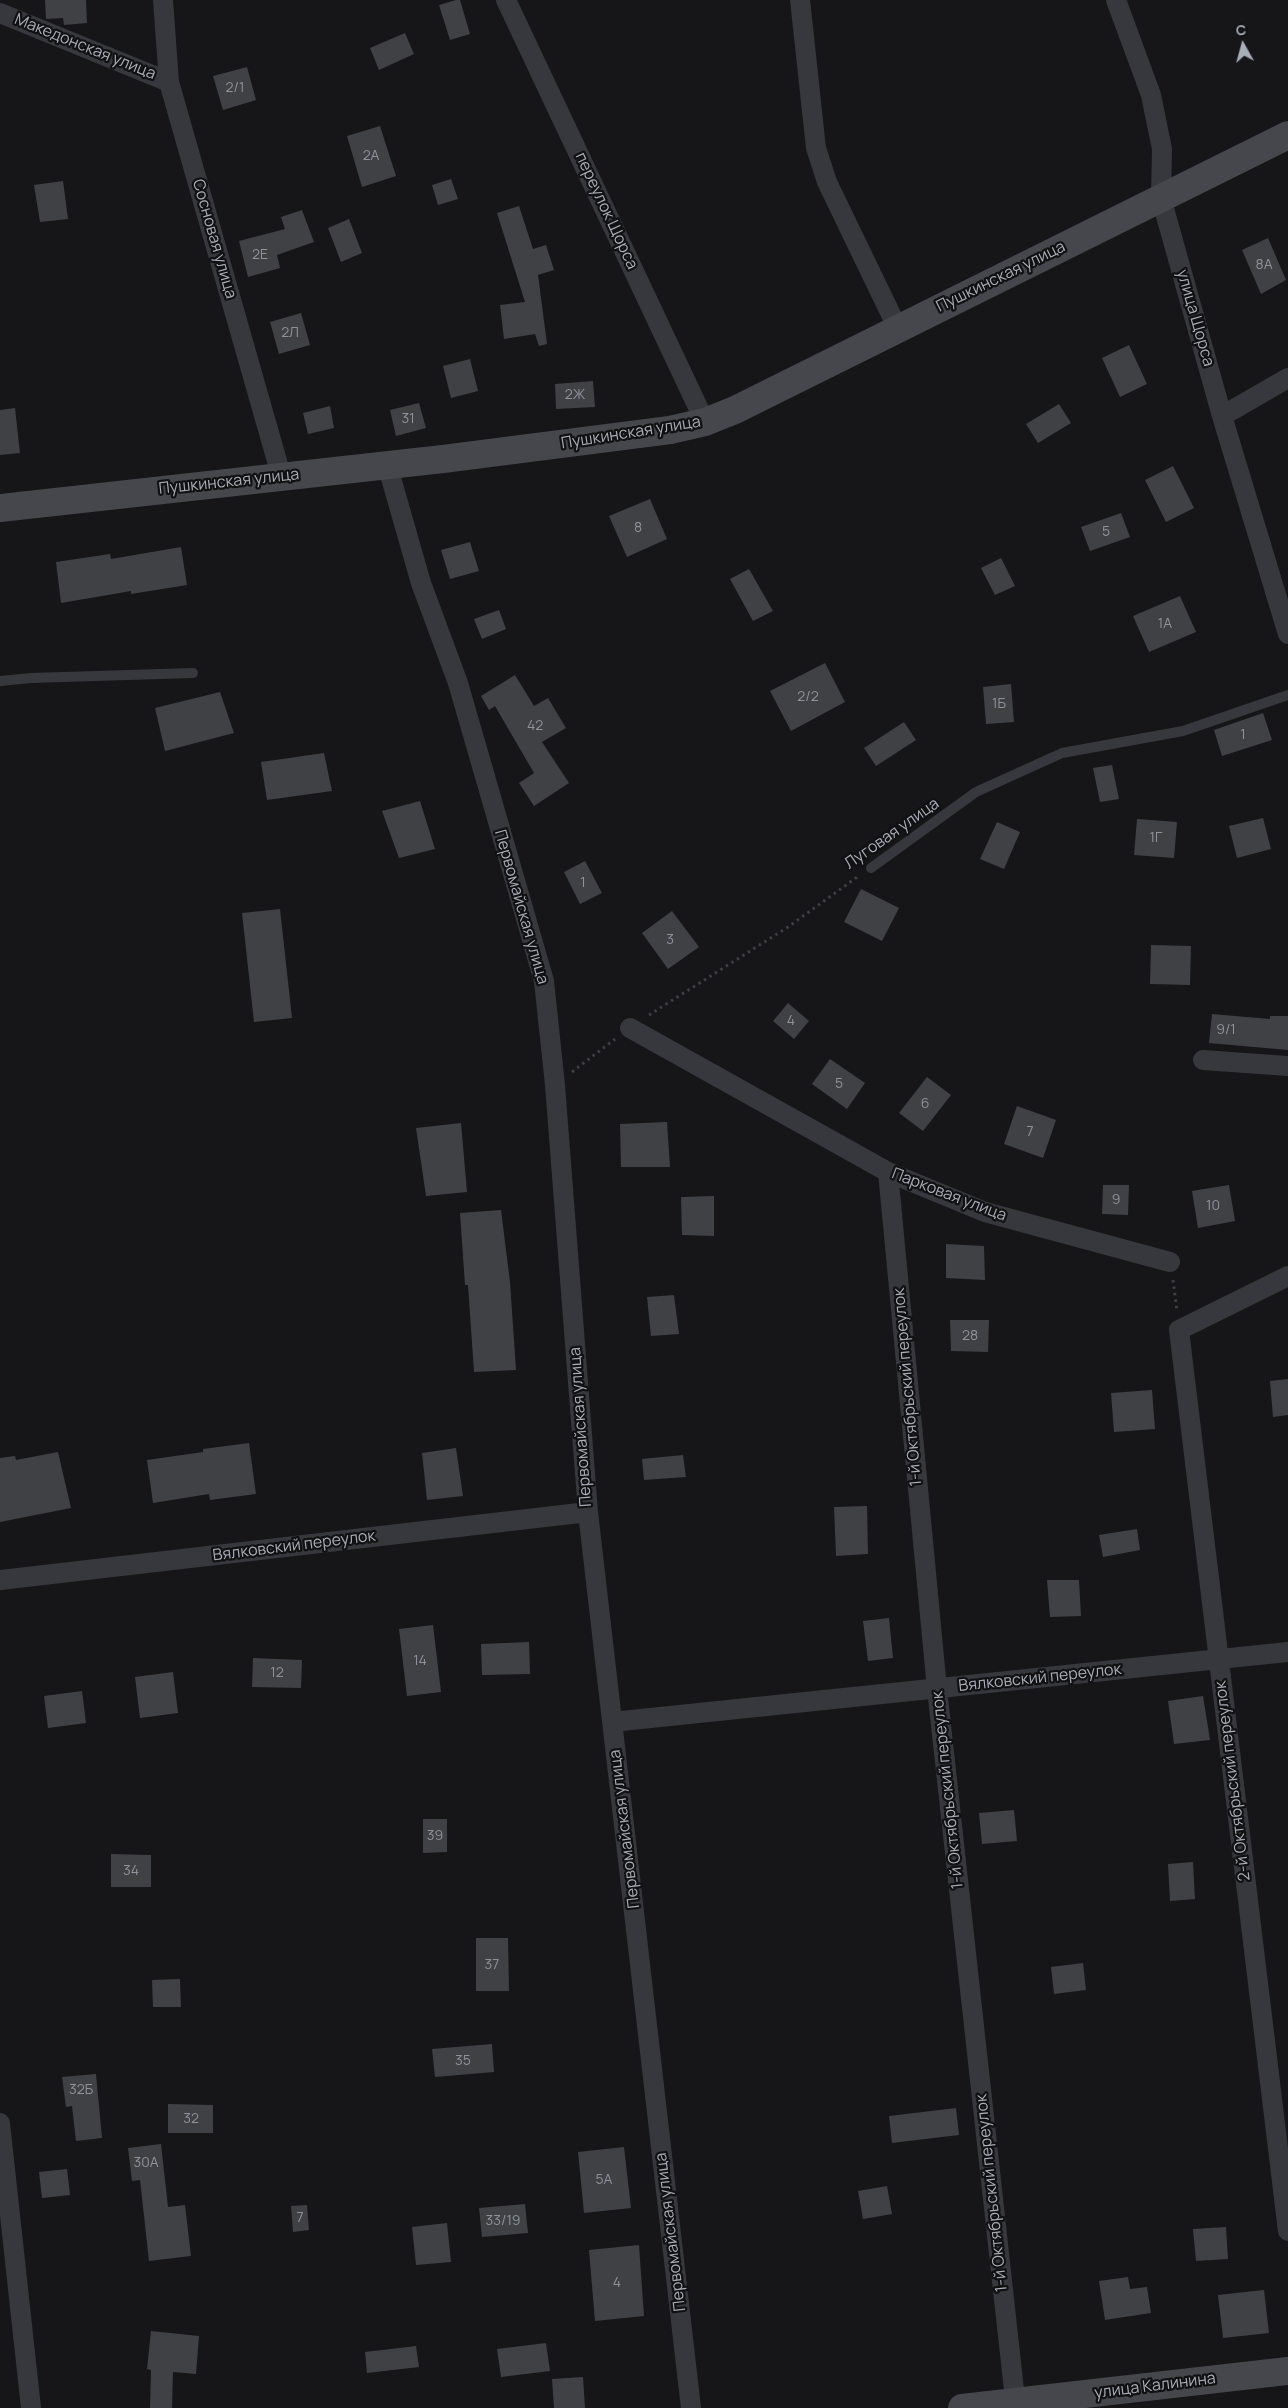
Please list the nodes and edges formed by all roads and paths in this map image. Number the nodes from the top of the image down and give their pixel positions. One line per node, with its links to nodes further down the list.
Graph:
1 (163, 0): 6 (street, Сосновая улица)
2 (506, 0): 12 (street, переулок Щорса)
3 (800, 0): 9 (street)
4 (1116, 0): 8 (street, улица Щорса)
5 (0, 12): 6 (street, Македонская улица)
6 (170, 82): 14 (street, Сосновая улица)
7 (1288, 135): 8 (street, Пушкинская улица)
8 (1161, 198): 9 (street, Пушкинская улица); 11 (street, улица Щорса)
9 (898, 329): 12 (street, Пушкинская улица)
10 (1288, 378): 11 (street)
11 (1222, 416): 16 (street, улица Щорса)
12 (705, 422): 13 (street, Пушкинская улица)
13 (387, 464): 14 (street, Пушкинская улица); 24 (street, Первомайская улица)
14 (281, 476): 15 (street, Пушкинская улица)
15 (0, 508)
16 (1288, 634)
17 (193, 672): 18 (lane)
18 (0, 681)
19 (1288, 695): 20 (lane, Луговая улица)
20 (871, 868): 21 (path, Луговая улица)
21 (630, 1028): 24 (path, Луговая улица); 25 (street, Парковая улица)
22 (1203, 1060): 23 (street)
23 (1288, 1066)
24 (555, 1085): 29 (street, Первомайская улица)
25 (888, 1172): 26 (street, Парковая улица); 33 (street, 1-й Октябрьский переулок)
26 (1170, 1262): 28 (path)
27 (1288, 1276): 28 (street)
28 (1179, 1330): 32 (street, 2-й Октябрьский переулок)
29 (588, 1512): 30 (street, Вялковский переулок); 34 (street, Первомайская улица)
30 (0, 1580)
31 (1288, 1652): 32 (street, Вялковский переулок)
32 (1218, 1659): 33 (street, Вялковский переулок); 37 (street, 2-й Октябрьский переулок)
33 (937, 1689): 34 (street, Вялковский переулок); 39 (street, 1-й Октябрьский переулок)
34 (612, 1722): 41 (street, Первомайская улица)
35 (0, 2123): 36 (street)
36 (4, 2191): 40 (street)
37 (1288, 2231)
38 (1288, 2371): 39 (street, улица Калинина)
39 (1015, 2405): 42 (street, улица Калинина)
40 (31, 2408)
41 (692, 2408)
42 (962, 2408)

